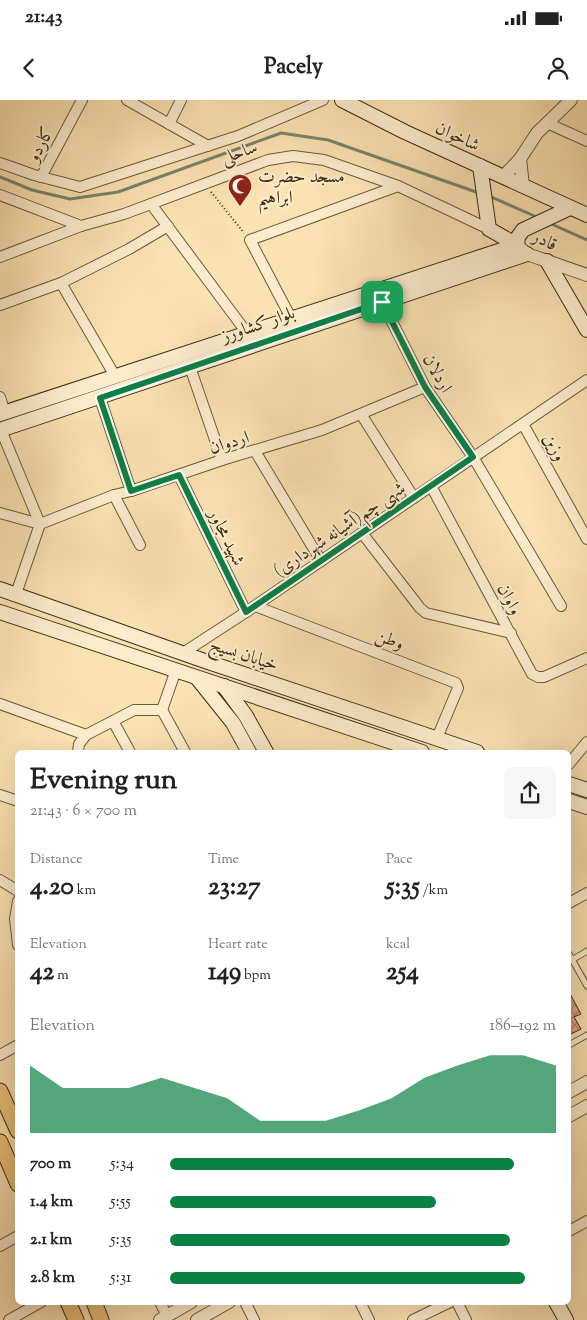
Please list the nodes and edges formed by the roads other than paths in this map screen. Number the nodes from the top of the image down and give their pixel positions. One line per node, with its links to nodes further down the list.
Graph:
1 (82, 100): 14 (street, کاردو)
2 (127, 100): 8 (street)
3 (181, 100): 8 (street)
4 (323, 100): 10 (street, ساحلی)
5 (342, 100): 13 (main road, شاخوان)
6 (571, 100): 7 (street)
7 (547, 123): 9 (street); 11 (street)
8 (169, 124): 10 (street)
9 (587, 141)
10 (208, 146): 14 (street, ساحلی)
11 (520, 159): 15 (street); 17 (street)
12 (0, 163): 14 (street, ساحلی)
13 (480, 166): 15 (main road, شاخوان); 22 (main road)
14 (41, 177)
15 (503, 177): 17 (main road, شاخوان)
16 (398, 186): 19 (street, ساحلی); 22 (street, ساحلی); 32 (street)
17 (528, 188): 20 (main road)
18 (0, 196): 23 (street)
19 (152, 204): 23 (street, ساحلی); 24 (street)
20 (570, 208): 21 (main road); 25 (main road)
21 (587, 215)
22 (488, 225): 25 (main road)
23 (81, 226): 26 (street, ساحلی)
24 (168, 226): 29 (street); 34 (street)
25 (522, 250): 27 (street, قادر); 30 (main road, بلوار کشاورز); 32 (main road, بلوار کشاورز)
26 (0, 257)
27 (547, 261): 28 (street, قادر); 33 (main road)
28 (587, 275)
29 (61, 283): 31 (street); 36 (street)
30 (382, 302): 35 (main road, بلوار کشاورز); 38 (street, اردلان)
31 (0, 305)
32 (291, 318): 34 (main road, بلوار کشاورز)
33 (587, 330)
34 (247, 332): 36 (main road, بلوار کشاورز)
35 (190, 367): 40 (main road, بلوار کشاورز); 47 (street)
36 (115, 376): 41 (main road, بلوار کشاورز)
37 (587, 380): 43 (street, شهی چم(آشیانه شهرداری))
38 (425, 387): 42 (street, اردوان); 46 (street, اردلان)
39 (0, 397): 41 (street)
40 (100, 398): 44 (main road, بلوار کشاورز); 50 (street)
41 (3, 414)
42 (362, 414): 45 (street, اردوان); 52 (street)
43 (523, 424): 46 (street, شهی چم(آشیانه شهرداری)); 56 (street, وزین)
44 (0, 430): 54 (street)
45 (254, 451): 47 (street, اردوان); 58 (street)
46 (473, 457): 49 (street, شهی چم(آشیانه شهرداری)); 62 (street, اردلان)
47 (222, 460): 48 (street, اردوان)
48 (179, 475): 50 (street, اردوان); 64 (street, شهید مجاور)
49 (432, 486): 52 (street, شهی چم(آشیانه شهرداری)); 66 (street, واوان)
50 (131, 491): 51 (street, اردوان)
51 (114, 496): 54 (street, اردوان); 57 (street)
52 (414, 498): 55 (street, شهی چم(آشیانه شهرداری))
53 (0, 513): 54 (street)
54 (40, 524): 60 (street)
55 (362, 533): 58 (street, شهی چم(آشیانه شهرداری)); 66 (street)
56 (587, 540)
57 (140, 545)
58 (321, 561): 61 (street, شهی چم(آشیانه شهرداری))
59 (0, 589): 60 (main road, خیابان بسیج)
60 (16, 594): 65 (main road, خیابان بسیج)
61 (255, 606): 64 (street, شهی چم(آشیانه شهرداری)); 81 (street, وطن)
62 (561, 606)
63 (0, 612): 67 (main road, خیابان بسیج)
64 (246, 612): 68 (street, شهی چم(آشیانه شهرداری))
65 (108, 627): 67 (main road); 68 (main road, خیابان بسیج)
66 (511, 633): 69 (street, واوان)
67 (102, 646): 70 (main road, خیابان بسیج)
68 (183, 653): 71 (main road, خیابان بسیج)
69 (587, 658)
70 (176, 670): 72 (main road, خیابان بسیج); 76 (street)
71 (229, 670): 73 (main road); 81 (main road, خیابان بسیج)
72 (196, 677): 73 (main road, خیابان بسیج); 79 (main road)
73 (224, 686): 74 (main road, خیابان بسیج); 77 (main road)
74 (273, 703): 77 (main road); 88 (main road, خیابان بسیج)
75 (0, 704): 80 (street)
76 (162, 710): 78 (street); 85 (street)
77 (248, 719): 79 (main road); 87 (main road)
78 (113, 721): 80 (street); 84 (street)
79 (233, 723): 86 (main road)
80 (86, 735): 83 (street)
81 (437, 738): 89 (main road, خیابان بسیج)
82 (587, 742): 90 (street)
83 (78, 750)
84 (129, 750)
85 (185, 750)
86 (248, 750)
87 (265, 750)
88 (416, 750)
89 (471, 750)
90 (571, 762)
91 (571, 785): 92 (main road)
92 (587, 790)
93 (0, 795): 94 (street)
94 (15, 800)
95 (571, 802): 96 (main road)
96 (587, 807)
97 (0, 880): 98 (street)
98 (15, 889)
99 (587, 893): 100 (street)
100 (571, 902)
101 (587, 951): 102 (lane)
102 (572, 960): 103 (lane)
103 (587, 986)
104 (587, 1035): 105 (lane)
105 (571, 1044)
106 (15, 1046): 107 (street)
107 (0, 1054)
108 (587, 1082): 110 (street)
109 (0, 1091): 113 (main road)
110 (571, 1091)
111 (587, 1106): 112 (street)
112 (571, 1115)
113 (15, 1124)
114 (0, 1142): 115 (main road)
115 (15, 1177)
116 (587, 1221): 117 (street)
117 (571, 1230)
118 (15, 1238): 119 (street)
119 (0, 1246)
120 (36, 1305): 132 (street)
121 (69, 1305): 133 (main road)
122 (95, 1305): 134 (main road)
123 (161, 1305): 131 (street)
124 (186, 1305): 131 (street)
125 (224, 1305): 135 (street)
126 (246, 1305): 136 (street)
127 (362, 1305): 137 (street)
128 (444, 1305): 138 (street)
129 (458, 1305): 139 (street)
130 (558, 1305): 140 (main road)
131 (164, 1318)
132 (9, 1320)
133 (76, 1320)
134 (101, 1320)
135 (197, 1320)
136 (254, 1320)
137 (369, 1320)
138 (413, 1320)
139 (466, 1320)
140 (566, 1320)

